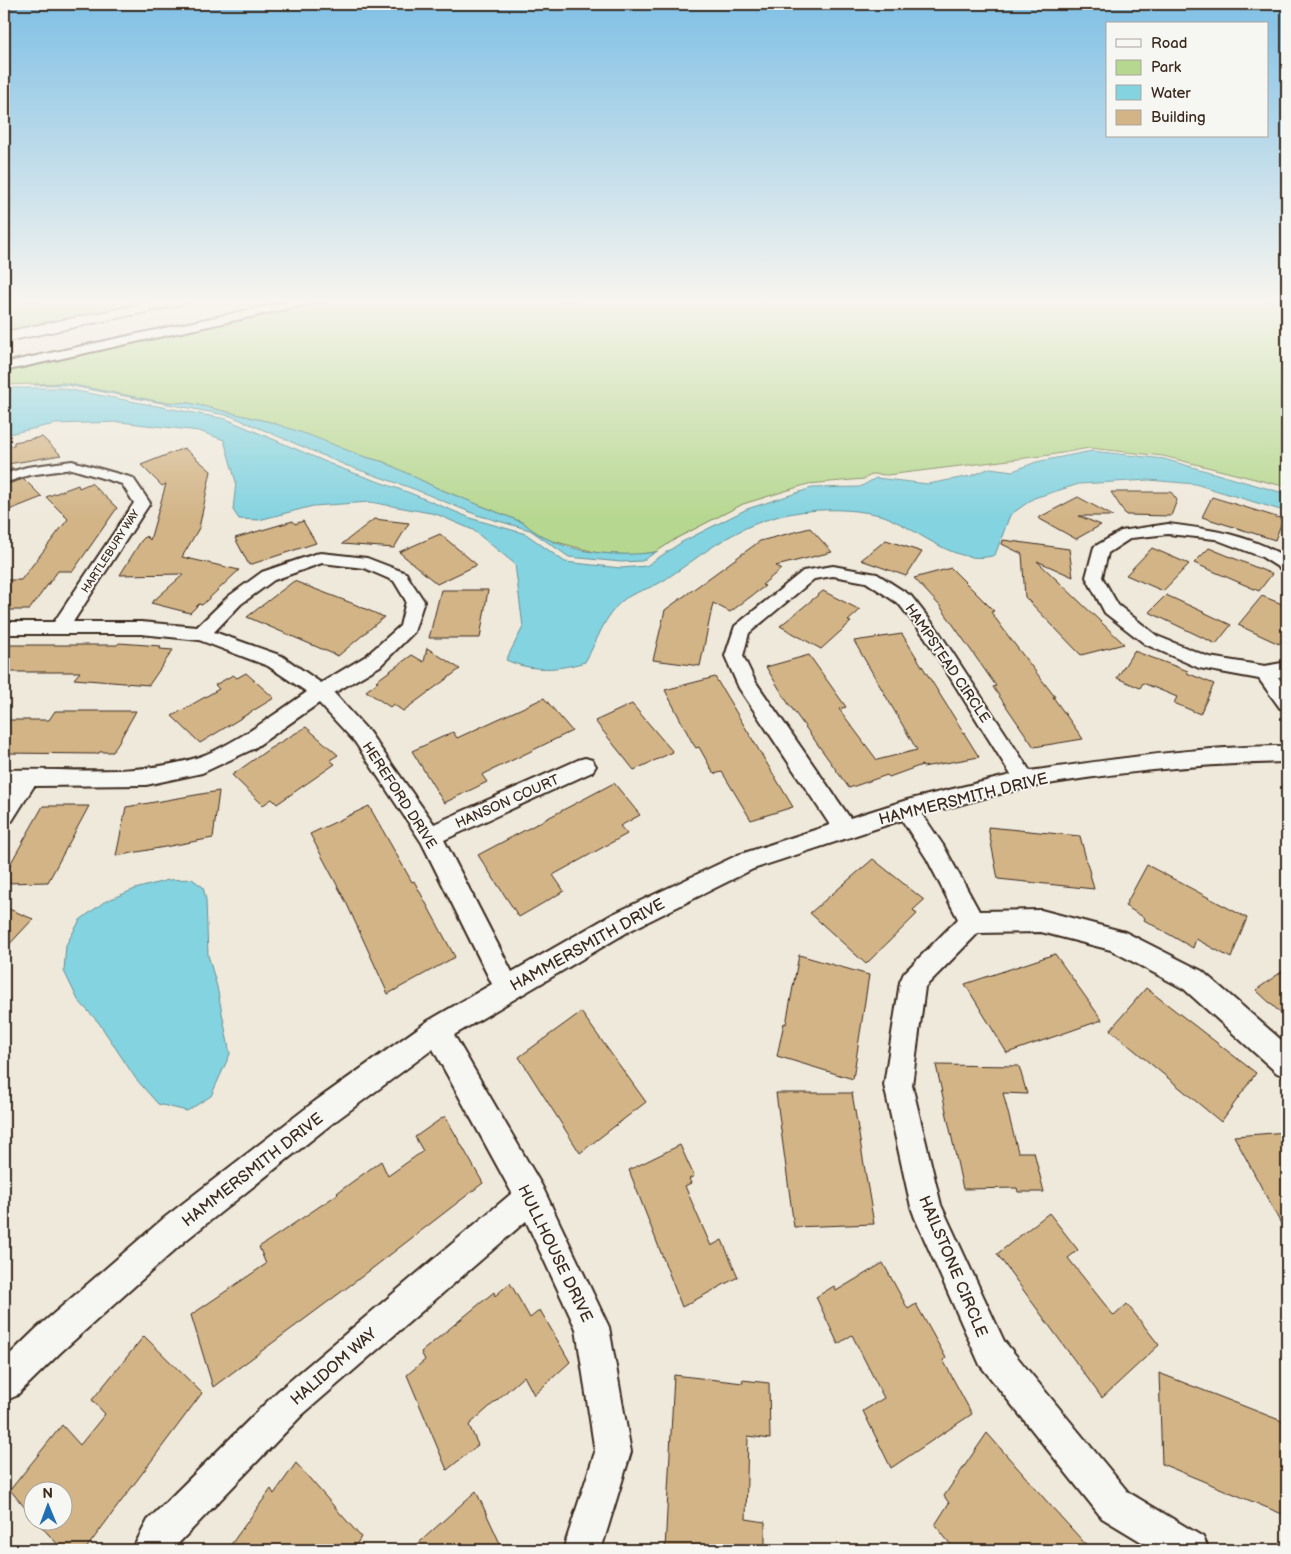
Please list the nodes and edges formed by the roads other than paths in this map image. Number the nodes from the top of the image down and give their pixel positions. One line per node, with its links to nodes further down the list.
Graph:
1 (4, 478): 3 (street, HARTLEBURY WAY)
2 (1287, 565): 7 (street)
3 (60, 627): 4 (street, HEREFORD DRIVE); 5 (street, HEREFORD DRIVE)
4 (4, 628)
5 (201, 634): 8 (street, HEREFORD DRIVE); 8 (street)
6 (1287, 669): 7 (street)
7 (1265, 673): 9 (street)
8 (321, 692): 13 (street); 18 (street, HEREFORD DRIVE)
9 (1287, 703)
10 (1287, 754): 14 (street, HAMMERSMITH DRIVE)
11 (585, 766): 18 (street, HANSON COURT)
12 (4, 778): 13 (street)
13 (28, 778): 16 (street)
14 (1025, 780): 15 (street, HAMMERSMITH DRIVE); 17 (street, HAMPSTEAD CIRCLE)
15 (908, 809): 17 (street, HAMMERSMITH DRIVE); 19 (street)
16 (4, 815)
17 (845, 828): 20 (street, HAMMERSMITH DRIVE)
18 (430, 836): 20 (street, HEREFORD DRIVE)
19 (972, 922): 22 (street); 27 (street, HAILSTONE CIRCLE)
20 (506, 988): 21 (street, HAMMERSMITH DRIVE)
21 (437, 1030): 23 (street, HULLHOUSE DRIVE); 24 (street, HAMMERSMITH DRIVE)
22 (1287, 1063)
23 (531, 1197): 25 (street, HALIDOM WAY); 26 (street, HULLHOUSE DRIVE)
24 (4, 1384)
25 (152, 1550)
26 (582, 1550)
27 (1190, 1550)

